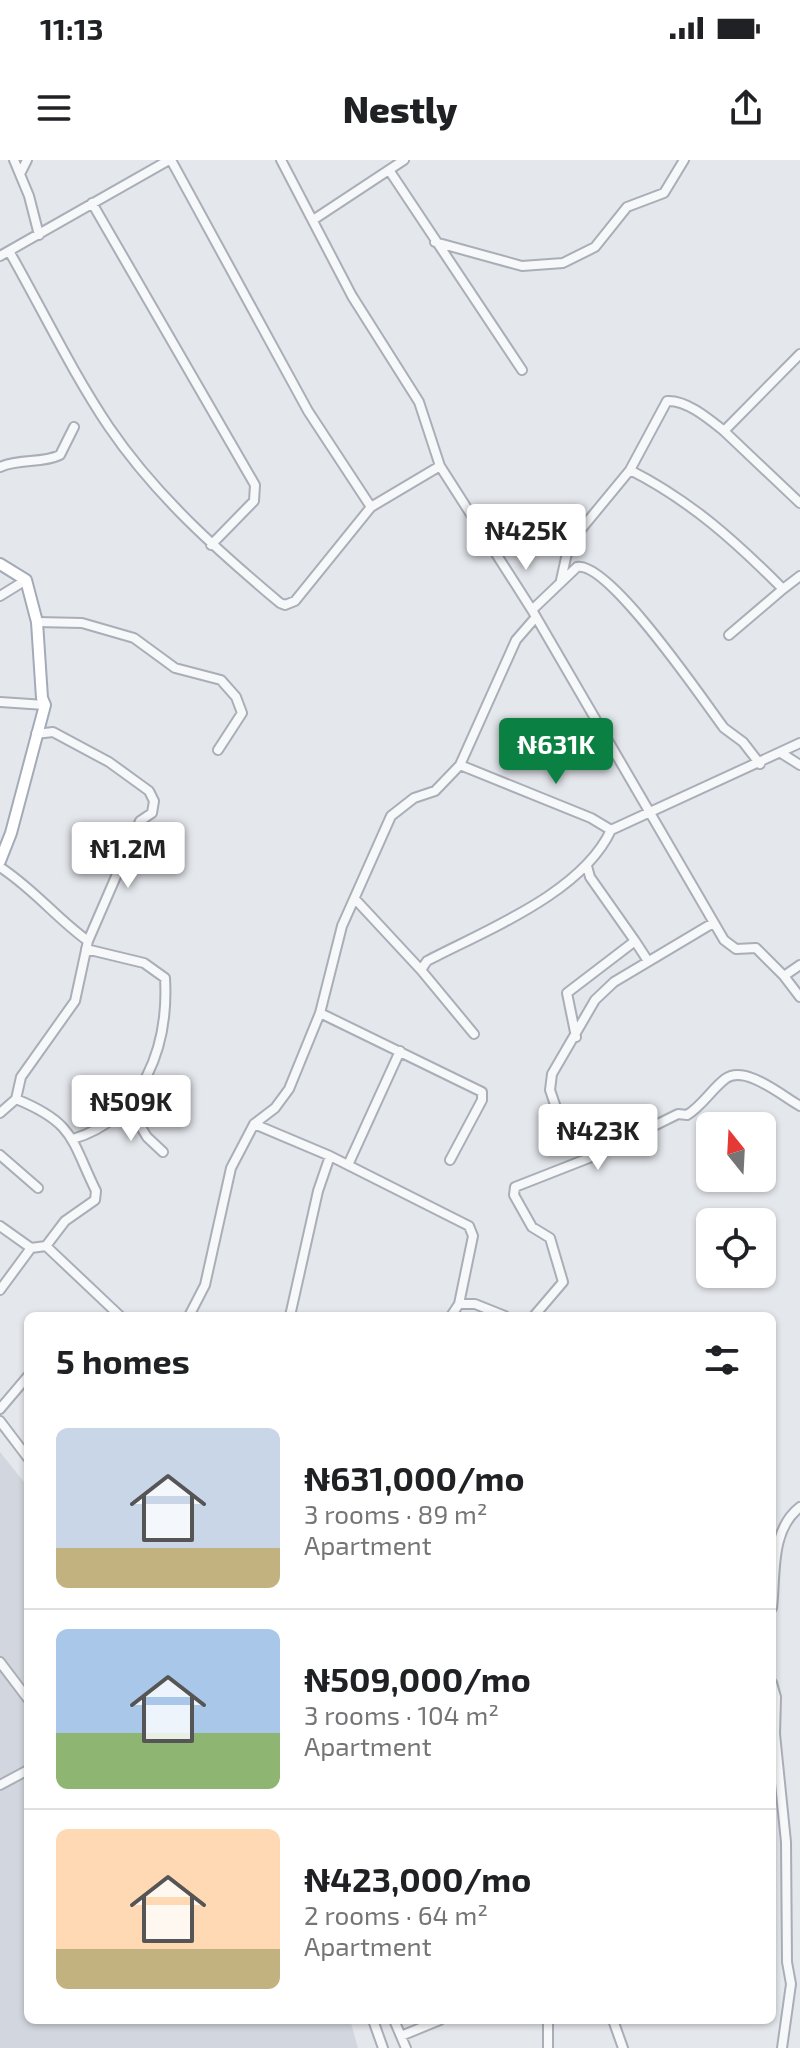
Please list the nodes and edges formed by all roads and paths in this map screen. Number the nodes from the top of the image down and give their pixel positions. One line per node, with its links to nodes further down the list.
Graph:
1 (14, 160): 8 (street)
2 (27, 160): 8 (street)
3 (170, 160): 9 (street); 23 (street)
4 (281, 160): 10 (street)
5 (404, 160): 7 (street)
6 (684, 160): 12 (street)
7 (389, 170): 10 (street); 12 (street)
8 (21, 172): 11 (street)
9 (92, 203): 11 (street); 24 (street)
10 (313, 220): 19 (street)
11 (39, 235): 13 (street)
12 (435, 242): 16 (street)
13 (9, 251): 14 (street); 24 (street)
14 (0, 256)
15 (800, 354): 18 (street)
16 (522, 370)
17 (74, 427): 20 (street)
18 (724, 431): 21 (street); 22 (street)
19 (440, 466): 23 (street); 31 (street)
20 (0, 467)
21 (630, 470): 28 (street); 29 (street)
22 (800, 503)
23 (371, 507): 24 (street)
24 (211, 545)
25 (0, 564): 27 (main road)
26 (800, 576): 29 (street)
27 (26, 580): 30 (street); 32 (main road)
28 (561, 580): 31 (street); 40 (street)
29 (783, 589): 33 (street)
30 (0, 596)
31 (534, 614): 41 (street); 43 (street)
32 (37, 622): 35 (main road); 38 (street)
33 (729, 635)
34 (0, 702): 35 (street)
35 (45, 705): 36 (main road)
36 (36, 734): 45 (main road); 50 (street)
37 (800, 743): 39 (street)
38 (218, 750)
39 (781, 753): 40 (street); 42 (street)
40 (760, 764): 43 (street)
41 (460, 765): 44 (street); 47 (street)
42 (800, 765)
43 (651, 810): 44 (street); 48 (street)
44 (611, 830): 46 (street)
45 (0, 864): 50 (street)
46 (587, 866): 49 (street); 53 (street)
47 (355, 899): 53 (street); 56 (street)
48 (713, 923): 51 (street); 54 (street)
49 (635, 941): 51 (street); 58 (street)
50 (87, 945): 60 (street); 62 (street)
51 (648, 961): 58 (street)
52 (800, 965): 54 (street)
53 (421, 970): 57 (street)
54 (784, 976): 55 (street)
55 (800, 997)
56 (320, 1013): 59 (street); 64 (street)
57 (474, 1034)
58 (576, 1037): 69 (street)
59 (400, 1051): 70 (street); 71 (street)
60 (16, 1099): 63 (street); 65 (street)
61 (800, 1106): 69 (street)
62 (129, 1107): 65 (street); 66 (street)
63 (0, 1113)
64 (254, 1124): 68 (street); 79 (street)
65 (73, 1139): 74 (street)
66 (163, 1152)
67 (0, 1155): 72 (street)
68 (330, 1156): 71 (street); 80 (street)
69 (589, 1158): 83 (street)
70 (450, 1160)
71 (348, 1165): 77 (street)
72 (38, 1188)
73 (0, 1226): 75 (street)
74 (46, 1246): 75 (street); 78 (street)
75 (31, 1248): 76 (street)
76 (0, 1290)
77 (459, 1304): 81 (street); 82 (street)
78 (116, 1312)
79 (191, 1312)
80 (291, 1312)
81 (454, 1312)
82 (495, 1312)
83 (538, 1312)
84 (24, 1381): 85 (street)
85 (0, 1409)
86 (0, 1421): 87 (street)
87 (24, 1453)
88 (800, 1507): 89 (street)
89 (776, 1553)
90 (0, 1662): 91 (street)
91 (24, 1694)
92 (776, 1756): 96 (street)
93 (24, 1772): 94 (street)
94 (0, 1785)
95 (776, 1824): 96 (street)
96 (782, 1824): 106 (street)
97 (374, 2024): 103 (street)
98 (395, 2024): 102 (street)
99 (434, 2024): 102 (street)
100 (548, 2024): 104 (street)
101 (614, 2024): 105 (street)
102 (402, 2044)
103 (383, 2048)
104 (548, 2048)
105 (623, 2048)
106 (782, 2048)

